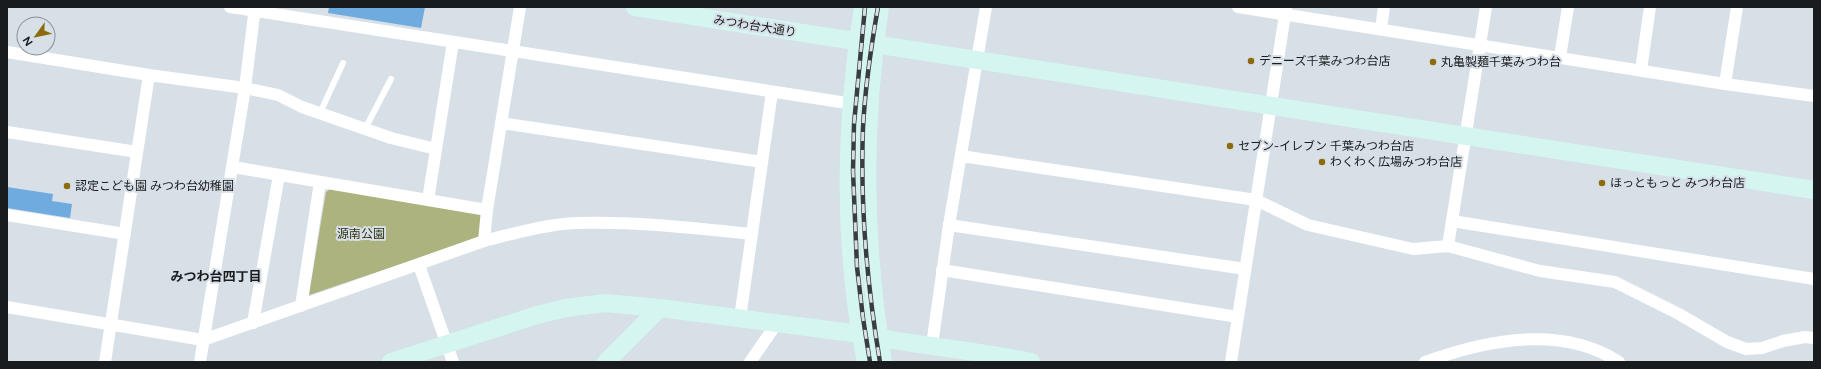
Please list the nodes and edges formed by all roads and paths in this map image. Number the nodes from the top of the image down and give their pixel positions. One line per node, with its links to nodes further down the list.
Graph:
1 (230, 7): 13 (street)
2 (520, 7): 19 (street)
3 (635, 7): 17 (street, みつわ台大通り)
4 (863, 7): 17 (street)
5 (880, 7): 17 (street)
6 (986, 7): 22 (street)
7 (1238, 7): 14 (street)
8 (1384, 7): 15 (street)
9 (1486, 7): 18 (street)
10 (1568, 7): 21 (street)
11 (1650, 7): 24 (street)
12 (1737, 7): 27 (street)
13 (255, 9): 16 (street); 28 (street)
14 (1286, 11): 15 (street); 32 (street)
15 (1381, 29): 18 (street)
16 (453, 42): 19 (street); 38 (street)
17 (866, 43): 22 (street, みつわ台大通り); 31 (street); 69 (street)
18 (1480, 45): 21 (street); 37 (street)
19 (513, 51): 29 (street); 34 (street)
20 (7, 52): 25 (street)
21 (1560, 57): 24 (street)
22 (977, 60): 32 (street, みつわ台大通り); 40 (street)
23 (344, 63): 33 (lane)
24 (1640, 70): 27 (street)
25 (148, 75): 28 (street); 39 (street)
26 (391, 79): 35 (lane)
27 (1725, 84): 30 (street)
28 (245, 88): 33 (street); 42 (street)
29 (772, 92): 31 (street); 41 (street)
30 (1814, 96)
31 (853, 104): 68 (street)
32 (1270, 106): 37 (street, みつわ台大通り); 47 (street)
33 (320, 113): 35 (street)
34 (501, 123): 41 (street); 48 (street)
35 (365, 129): 38 (street)
36 (7, 132): 39 (street)
37 (1465, 137): 45 (street, みつわ台大通り); 50 (street)
38 (436, 149): 46 (street)
39 (137, 152): 52 (street)
40 (961, 156): 47 (street); 51 (street)
41 (762, 162): 53 (street)
42 (233, 167): 43 (street); 71 (street)
43 (279, 175): 44 (street); 65 (street)
44 (320, 182): 46 (street); 60 (street)
45 (1814, 190)
46 (428, 200): 48 (street)
47 (1256, 200): 55 (street); 57 (street)
48 (487, 210): 54 (street)
49 (7, 215): 52 (street)
50 (1452, 221): 55 (street); 59 (street)
51 (949, 225): 57 (street); 58 (street)
52 (124, 234): 67 (street)
53 (752, 234): 54 (street); 64 (street)
54 (484, 241): 56 (street)
55 (1448, 246): 70 (street)
56 (419, 265): 60 (street); 72 (street)
57 (1245, 269): 63 (street)
58 (942, 270): 63 (street); 73 (street)
59 (1814, 279)
60 (301, 306): 65 (street)
61 (7, 307): 67 (street)
62 (660, 308): 64 (street); 72 (street); 79 (street)
63 (1238, 317): 84 (street)
64 (740, 318): 66 (street)
65 (253, 323): 71 (street)
66 (777, 323): 68 (street); 80 (street)
67 (111, 324): 71 (street); 75 (street)
68 (860, 334): 69 (street); 81 (street)
69 (879, 338): 73 (street); 82 (street)
70 (1814, 338)
71 (203, 340): 76 (street)
72 (447, 344): 77 (street); 78 (street)
73 (932, 345): 74 (street)
74 (992, 358): 83 (street)
75 (105, 362)
76 (200, 362)
77 (391, 362)
78 (453, 362)
79 (606, 362)
80 (750, 362)
81 (866, 362)
82 (883, 362)
83 (1031, 362)
84 (1231, 362)
85 (1424, 362): 86 (street)
86 (1619, 362)

